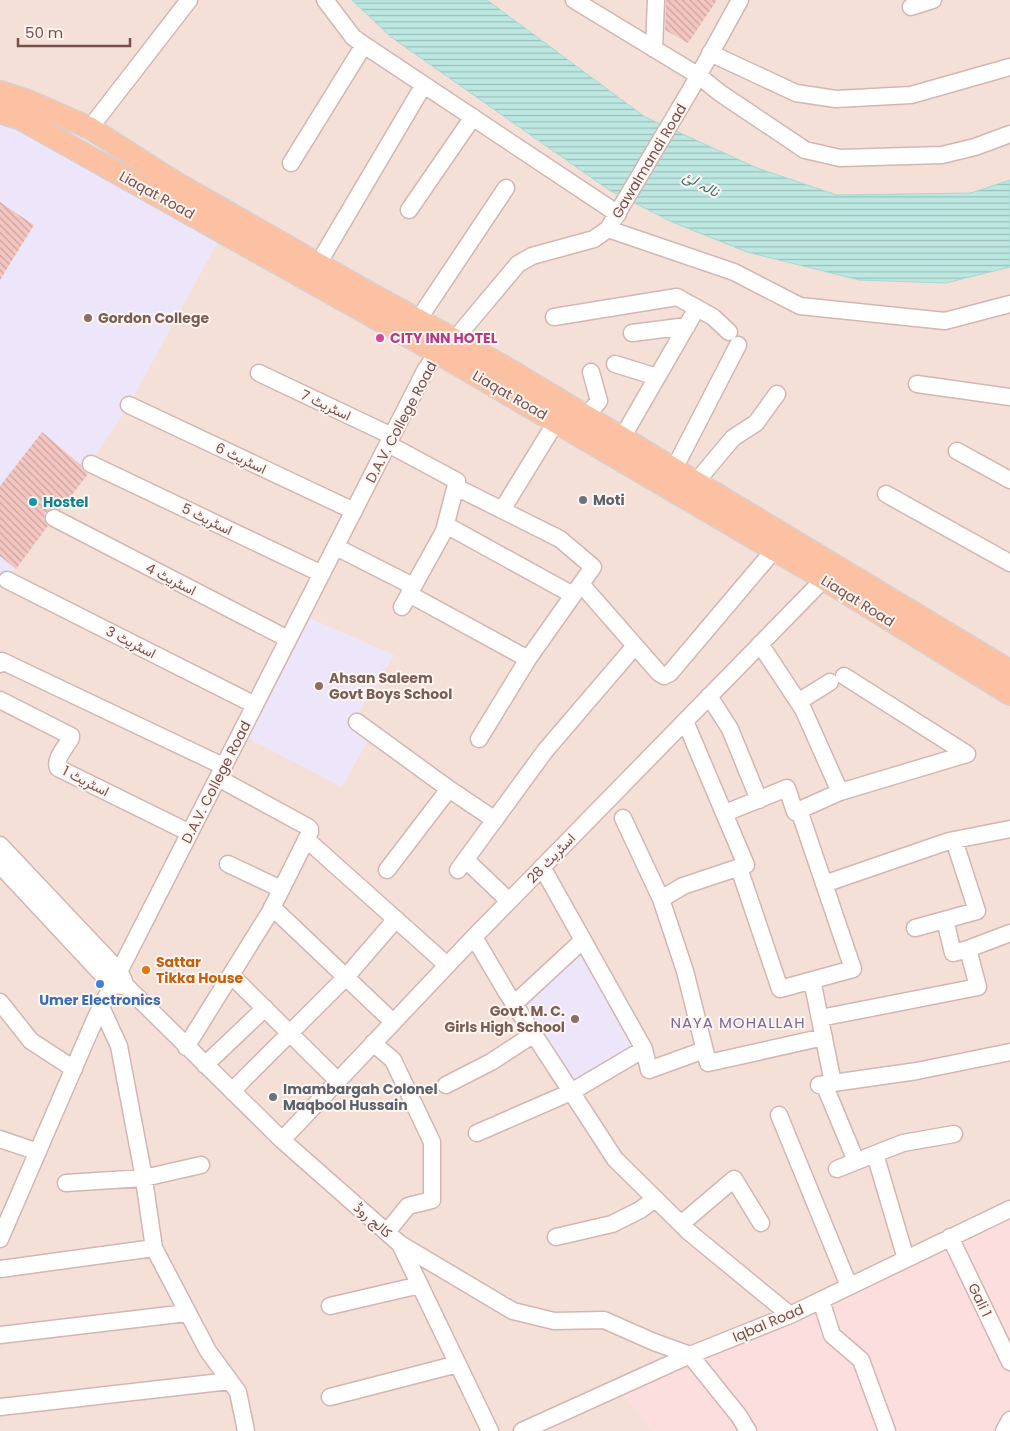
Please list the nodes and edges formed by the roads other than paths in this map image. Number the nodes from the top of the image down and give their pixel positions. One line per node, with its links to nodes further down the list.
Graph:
1 (189, 0): 17 (street)
2 (325, 0): 8 (street)
3 (574, 0): 9 (street)
4 (656, 0): 9 (street)
5 (740, 0): 10 (street, Gawalmandi Road)
6 (933, 0): 7 (street)
7 (911, 7)
8 (364, 45): 16 (street); 19 (street)
9 (654, 49): 12 (street)
10 (710, 54): 11 (street); 12 (street, Gawalmandi Road)
11 (1010, 67)
12 (695, 82): 18 (street); 22 (street, Gawalmandi Road)
13 (0, 92): 17 (main road, Liaqat Road)
14 (419, 93): 24 (street)
15 (0, 112): 32 (main road, Liaqat Road)
16 (473, 118): 21 (street); 22 (street)
17 (90, 128): 24 (main road, Liaqat Road)
18 (1010, 134)
19 (291, 163)
20 (506, 188): 28 (street)
21 (409, 210)
22 (618, 214): 23 (street, Gawalmandi Road)
23 (608, 229): 25 (street); 31 (street, Gawalmandi Road)
24 (318, 264): 28 (main road, Liaqat Road)
25 (1010, 304)
26 (697, 308): 27 (street); 29 (street); 47 (street)
27 (554, 317)
28 (418, 320): 31 (main road, Liaqat Road)
29 (687, 326): 30 (street); 36 (street)
30 (632, 333)
31 (455, 339): 32 (street, D.A.V. College Road); 41 (main road, Liaqat Road)
32 (438, 353): 42 (main road, Liaqat Road); 44 (street, D.A.V. College Road)
33 (615, 364): 36 (street)
34 (591, 372): 41 (street)
35 (259, 374): 44 (street, اسٹریٹ 7)
36 (658, 377): 43 (street)
37 (917, 384): 39 (street)
38 (777, 394): 49 (street)
39 (1010, 397)
40 (129, 405): 53 (street, اسٹریٹ 6)
41 (586, 416): 43 (main road, Liaqat Road)
42 (556, 422): 52 (street); 57 (main road, Liaqat Road)
43 (622, 438): 47 (main road, Liaqat Road)
44 (390, 440): 50 (street, اسٹریٹ 7); 53 (street, D.A.V. College Road)
45 (957, 452): 48 (street)
46 (91, 464): 59 (street, اسٹریٹ 5)
47 (674, 468): 49 (main road, Liaqat Road)
48 (1010, 480)
49 (696, 482): 69 (main road, Liaqat Road)
50 (456, 487): 52 (street); 55 (street)
51 (886, 494): 58 (street)
52 (502, 510): 62 (street)
53 (354, 511): 56 (street, D.A.V. College Road)
54 (54, 518): 64 (street, اسٹریٹ 4)
55 (446, 525): 62 (street); 63 (street)
56 (336, 547): 59 (street, D.A.V. College Road); 63 (street)
57 (774, 550): 60 (main road, Liaqat Road); 66 (street)
58 (1010, 563)
59 (322, 574): 64 (street, D.A.V. College Road)
60 (824, 579): 65 (street, اسٹریٹ 28); 70 (main road, Liaqat Road)
61 (7, 580): 74 (street, اسٹریٹ 3)
62 (577, 590): 66 (street); 67 (street)
63 (408, 596): 67 (street)
64 (288, 639): 74 (street, D.A.V. College Road)
65 (760, 644): 71 (street, اسٹریٹ 28); 73 (street)
66 (634, 647): 85 (street)
67 (528, 659): 77 (street)
68 (0, 664): 78 (street)
69 (1010, 671)
70 (1010, 694)
71 (709, 696): 75 (street, اسٹریٹ 28); 81 (street)
72 (0, 700): 87 (street, اسٹریٹ 1)
73 (798, 702): 80 (street); 80 (street)
74 (255, 704): 78 (street, D.A.V. College Road)
75 (685, 721): 83 (street); 93 (street, اسٹریٹ 28)
76 (357, 722): 79 (street)
77 (479, 739)
78 (220, 772): 87 (street, D.A.V. College Road); 88 (street)
79 (448, 789): 85 (street); 95 (street)
80 (840, 792): 82 (street)
81 (759, 800): 82 (street); 83 (street)
82 (799, 810): 96 (street)
83 (725, 814): 94 (street)
84 (623, 818): 98 (street)
85 (495, 820): 99 (street)
86 (1010, 829): 89 (street)
87 (190, 833): 112 (street, D.A.V. College Road)
88 (306, 839): 97 (street); 101 (street)
89 (954, 840): 96 (street); 102 (street)
90 (0, 844): 112 (street)
91 (228, 864): 97 (street)
92 (0, 866): 112 (street)
93 (542, 867): 99 (street, اسٹریٹ 28); 106 (street)
94 (739, 868): 98 (street); 111 (street)
95 (387, 870)
96 (824, 884): 111 (street)
97 (281, 889): 100 (street)
98 (661, 899): 125 (street)
99 (509, 901): 105 (street, اسٹریٹ 28)
100 (272, 907): 109 (street); 110 (street)
101 (396, 919): 108 (street); 110 (street)
102 (945, 920): 103 (street); 107 (street)
103 (915, 928)
104 (1010, 933): 107 (street)
105 (474, 937): 108 (street, اسٹریٹ 28); 114 (street)
106 (582, 941): 114 (street); 124 (street)
107 (968, 949): 117 (street)
108 (448, 965): 118 (street, اسٹریٹ 28)
109 (231, 975): 116 (street); 123 (street)
110 (346, 978): 118 (street); 119 (street)
111 (812, 980): 117 (street)
112 (120, 981): 115 (street, D.A.V. College Road); 123 (street, کالج روڈ)
113 (0, 1002): 128 (street)
114 (514, 1004): 120 (street)
115 (101, 1007): 128 (street, D.A.V. College Road); 144 (street)
116 (264, 1008): 119 (street); 127 (street)
117 (820, 1018): 121 (street)
118 (393, 1022): 122 (street, اسٹریٹ 28)
119 (290, 1033): 129 (street); 132 (street)
120 (534, 1034): 131 (street); 133 (street)
121 (824, 1037): 125 (street); 130 (street)
122 (373, 1043): 129 (street, اسٹریٹ 28); 150 (street)
123 (186, 1046): 127 (street, کالج روڈ)
124 (644, 1049): 125 (street); 133 (street)
125 (704, 1050)
126 (1010, 1052): 130 (street)
127 (205, 1065): 132 (street, کالج روڈ)
128 (74, 1069): 139 (street, D.A.V. College Road)
129 (338, 1080): 138 (street, اسٹریٹ 28)
130 (825, 1084): 141 (street)
131 (446, 1085)
132 (232, 1092): 138 (street, کالج روڈ)
133 (571, 1092): 135 (street); 146 (street)
134 (779, 1115): 159 (street)
135 (477, 1133)
136 (954, 1134): 140 (street)
137 (0, 1139): 139 (street)
138 (282, 1140): 150 (street, کالج روڈ)
139 (38, 1152): 153 (street, D.A.V. College Road)
140 (875, 1154): 141 (street); 156 (street)
141 (856, 1161): 143 (street)
142 (200, 1165): 144 (street)
143 (837, 1169)
144 (144, 1178): 145 (street); 155 (street)
145 (66, 1183)
146 (655, 1198): 149 (street); 151 (street)
147 (1010, 1209): 152 (street, Iqbal Road)
148 (762, 1223): 149 (street)
149 (681, 1224): 163 (street)
150 (387, 1232): 154 (street, کالج روڈ)
151 (556, 1237)
152 (950, 1238): 156 (street, Iqbal Road); 166 (street, Gali 1)
153 (0, 1239)
154 (400, 1244): 158 (street); 165 (street, کالج روڈ)
155 (154, 1248): 157 (street); 162 (street)
156 (906, 1259): 159 (street, Iqbal Road)
157 (0, 1269)
158 (420, 1285): 161 (street); 167 (street)
159 (849, 1286): 160 (street, Iqbal Road)
160 (821, 1300): 163 (street, Iqbal Road); 176 (street)
161 (330, 1306)
162 (187, 1313): 164 (street); 168 (street)
163 (790, 1315): 165 (street, Iqbal Road)
164 (0, 1335)
165 (690, 1356): 174 (street, Iqbal Road); 175 (street)
166 (1010, 1362)
167 (458, 1364): 169 (street); 173 (street)
168 (230, 1381): 170 (street); 172 (street)
169 (330, 1397)
170 (0, 1407)
171 (1010, 1420): 177 (street)
172 (246, 1431)
173 (490, 1431)
174 (522, 1431)
175 (748, 1431)
176 (887, 1431)
177 (1004, 1431)

